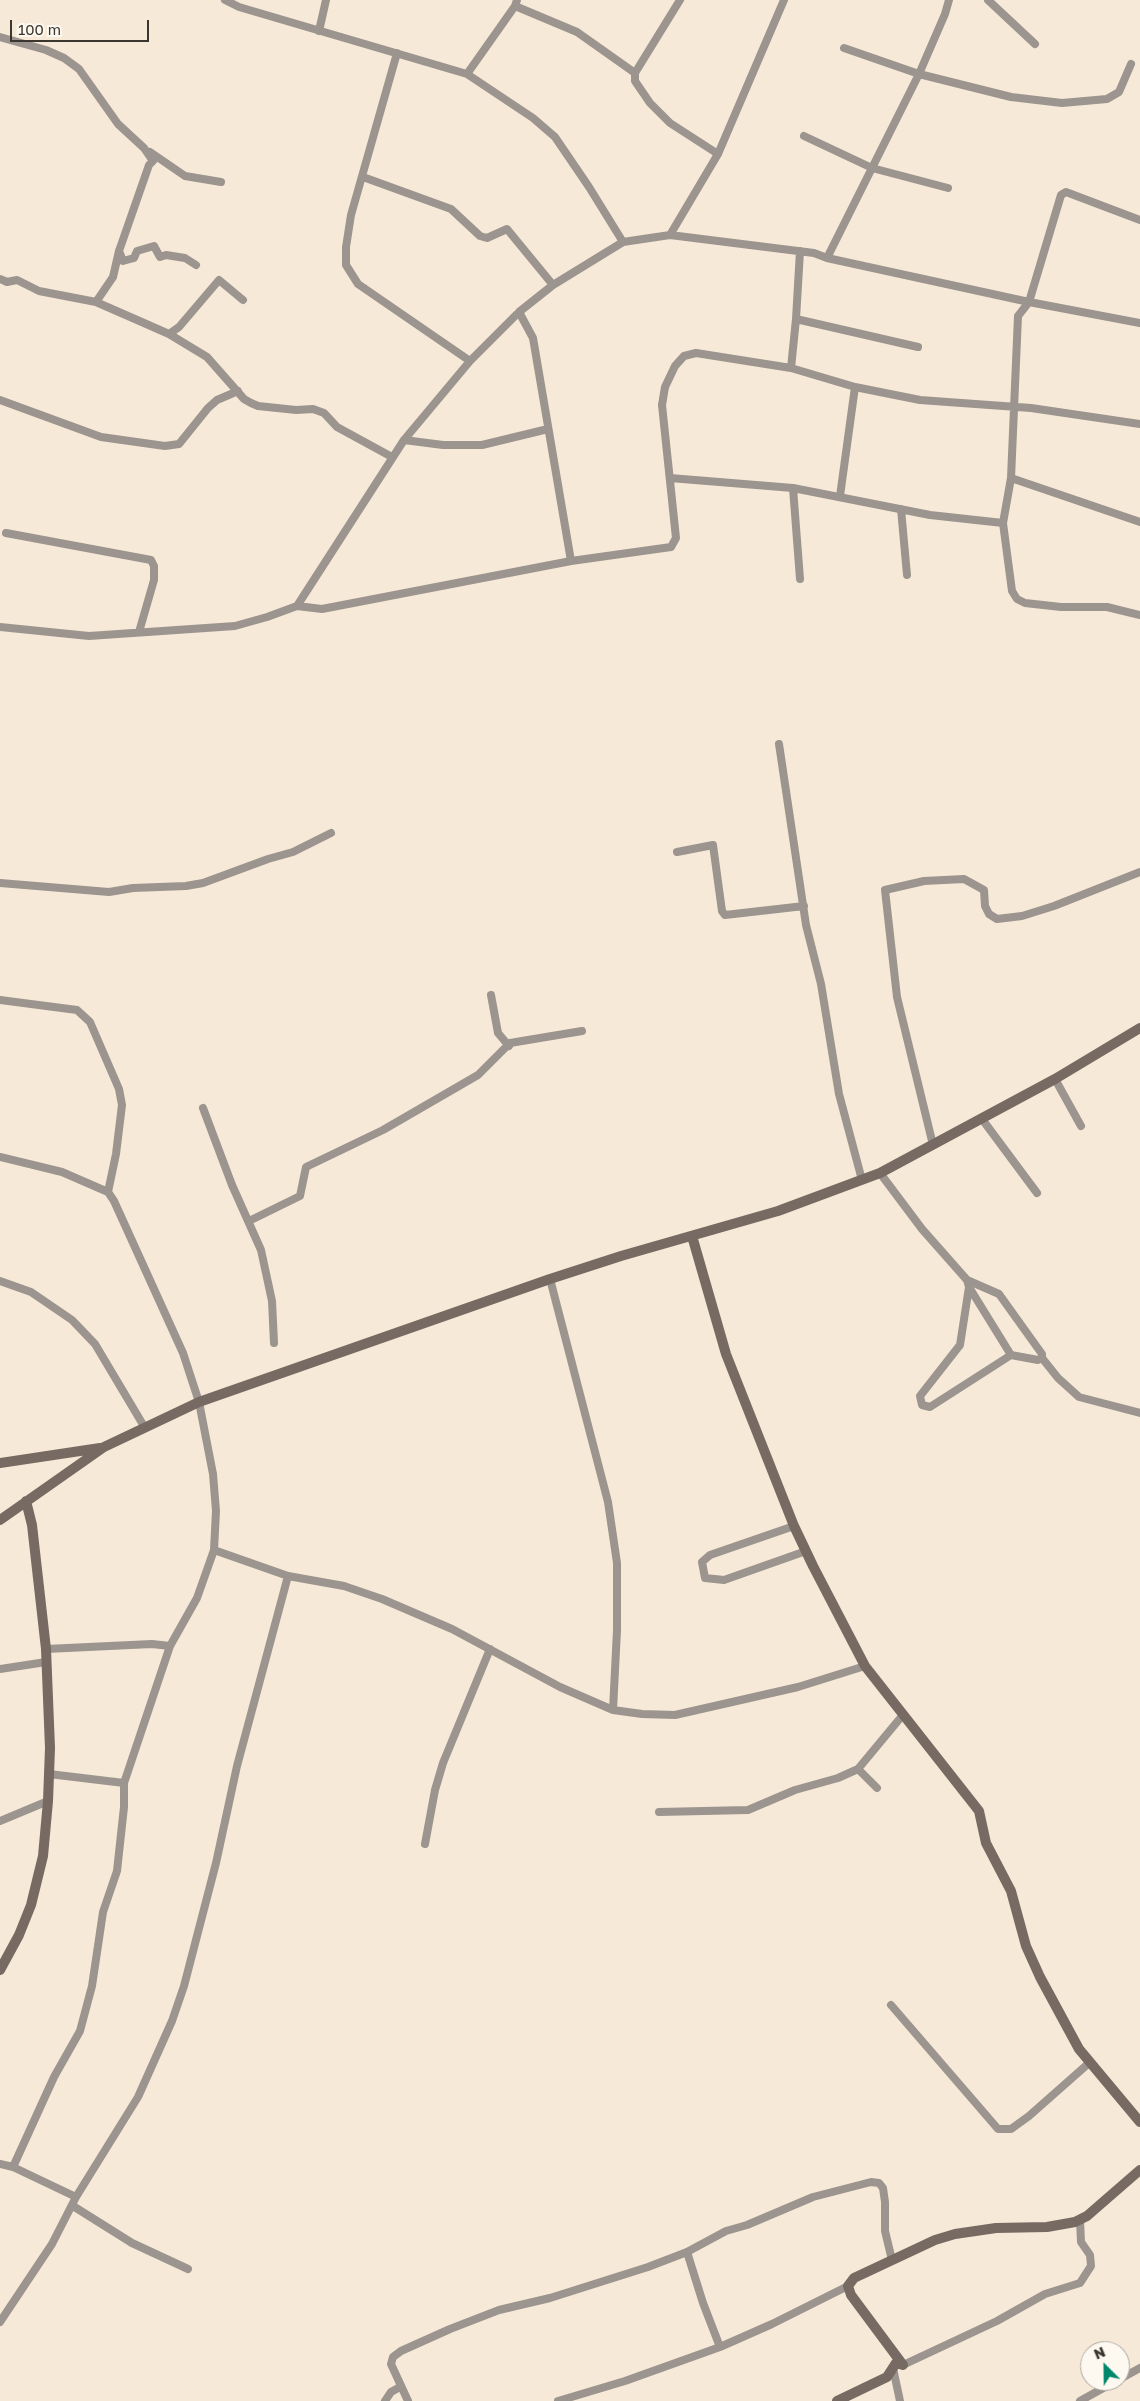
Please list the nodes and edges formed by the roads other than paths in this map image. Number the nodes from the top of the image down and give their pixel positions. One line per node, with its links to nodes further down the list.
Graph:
1 (225, 0): 8 (street)
2 (326, 0): 8 (street)
3 (680, 0): 15 (street)
4 (784, 0): 19 (street)
5 (949, 0): 16 (street)
6 (988, 0): 10 (street)
7 (516, 3): 14 (street); 15 (street)
8 (319, 31): 12 (street)
9 (0, 36): 18 (street)
10 (1035, 44)
11 (844, 48): 16 (street)
12 (397, 53): 14 (street); 21 (street)
13 (1131, 64): 16 (street)
14 (467, 74): 26 (street)
15 (635, 74): 19 (street)
16 (919, 74): 20 (street)
17 (804, 136): 20 (street)
18 (144, 148): 22 (street); 28 (street)
19 (718, 154): 25 (street)
20 (872, 168): 23 (street); 29 (street)
21 (363, 177): 32 (street); 41 (street)
22 (221, 182)
23 (948, 188)
24 (1140, 220): 35 (street)
25 (670, 234): 26 (street); 27 (street)
26 (623, 242): 32 (street)
27 (800, 250): 29 (street); 37 (street)
28 (119, 251): 30 (street); 34 (street)
29 (827, 258): 35 (street)
30 (196, 265)
31 (0, 280): 34 (street)
32 (553, 286): 36 (street)
33 (244, 300): 39 (street)
34 (96, 302): 39 (street)
35 (1029, 302): 38 (street); 46 (street)
36 (519, 312): 41 (street); 48 (street)
37 (796, 319): 40 (street); 42 (street)
38 (1140, 323)
39 (170, 334): 44 (street)
40 (918, 347)
41 (470, 361): 49 (street)
42 (791, 368): 43 (street); 51 (street)
43 (855, 387): 46 (street); 54 (street)
44 (238, 391): 45 (street); 50 (street)
45 (0, 400)
46 (1013, 407): 47 (street); 52 (street)
47 (1140, 424)
48 (548, 429): 49 (street); 59 (street)
49 (404, 440): 50 (street)
50 (392, 458): 62 (street)
51 (670, 478): 53 (street); 59 (street)
52 (1011, 478): 56 (street); 57 (street)
53 (793, 488): 54 (street); 61 (street)
54 (840, 496): 55 (street)
55 (900, 509): 57 (street); 60 (street)
56 (1140, 522)
57 (1003, 523): 63 (street)
58 (6, 533): 65 (street)
59 (572, 561): 62 (street)
60 (907, 575)
61 (800, 578)
62 (297, 606): 65 (street)
63 (1140, 615)
64 (0, 627): 65 (street)
65 (139, 632)
66 (779, 744): 71 (street)
67 (331, 833): 70 (street)
68 (677, 852): 71 (street)
69 (1140, 872): 81 (street)
70 (0, 883)
71 (804, 906): 84 (street)
72 (491, 995): 76 (street)
73 (0, 1000): 85 (street)
74 (1140, 1028): 77 (street)
75 (582, 1031): 76 (street)
76 (509, 1046): 87 (street)
77 (1055, 1079): 79 (street); 80 (street)
78 (203, 1108): 87 (street)
79 (982, 1119): 81 (street); 86 (street)
80 (1081, 1126)
81 (933, 1145): 83 (street)
82 (0, 1157): 85 (street)
83 (880, 1173): 84 (street); 91 (street)
84 (862, 1180): 88 (street)
85 (108, 1192): 95 (street)
86 (1037, 1194)
87 (249, 1221): 92 (street)
88 (692, 1236): 89 (street); 102 (street)
89 (550, 1279): 95 (street); 112 (street)
90 (0, 1281): 97 (street)
91 (968, 1284): 93 (street); 93 (street); 94 (street)
92 (274, 1343)
93 (1011, 1355): 94 (street)
94 (1042, 1358): 96 (street)
95 (199, 1402): 97 (street); 103 (street)
96 (1140, 1413)
97 (145, 1428): 98 (street)
98 (104, 1447): 99 (street); 100 (street)
99 (0, 1463)
100 (26, 1501): 101 (street); 107 (street)
101 (0, 1520)
102 (794, 1526): 104 (street); 104 (street)
103 (214, 1550): 105 (street); 106 (street)
104 (806, 1551): 110 (street)
105 (288, 1576): 108 (street); 129 (street)
106 (170, 1646): 107 (street); 116 (street)
107 (46, 1649): 109 (street)
108 (490, 1649): 112 (street); 121 (street)
109 (46, 1662): 111 (street); 115 (street)
110 (865, 1666): 112 (street); 113 (street)
111 (0, 1669)
112 (613, 1710)
113 (902, 1716): 114 (street); 124 (street)
114 (858, 1769): 117 (street); 119 (street)
115 (49, 1774): 116 (street); 118 (street)
116 (124, 1783): 127 (street)
117 (877, 1788)
118 (48, 1801): 120 (street); 122 (street)
119 (660, 1812)
120 (0, 1821)
121 (425, 1844)
122 (0, 1970)
123 (891, 2005): 124 (street)
124 (1089, 2063): 125 (street)
125 (1140, 2122)
126 (0, 2164): 127 (street)
127 (13, 2167): 129 (street)
128 (1140, 2170): 131 (street)
129 (76, 2196): 130 (street)
130 (73, 2206): 134 (street); 136 (street)
131 (1083, 2218): 133 (street); 138 (street)
132 (687, 2252): 133 (street); 137 (street); 139 (street)
133 (892, 2260): 135 (street)
134 (188, 2269)
135 (848, 2286): 137 (street); 138 (street)
136 (0, 2322)
137 (720, 2347): 143 (street)
138 (898, 2367): 144 (street); 145 (street)
139 (400, 2387): 141 (street); 142 (street)
140 (1098, 2391): 146 (street)
141 (385, 2401)
142 (408, 2401)
143 (558, 2401)
144 (837, 2401)
145 (900, 2401)
146 (1080, 2401)

